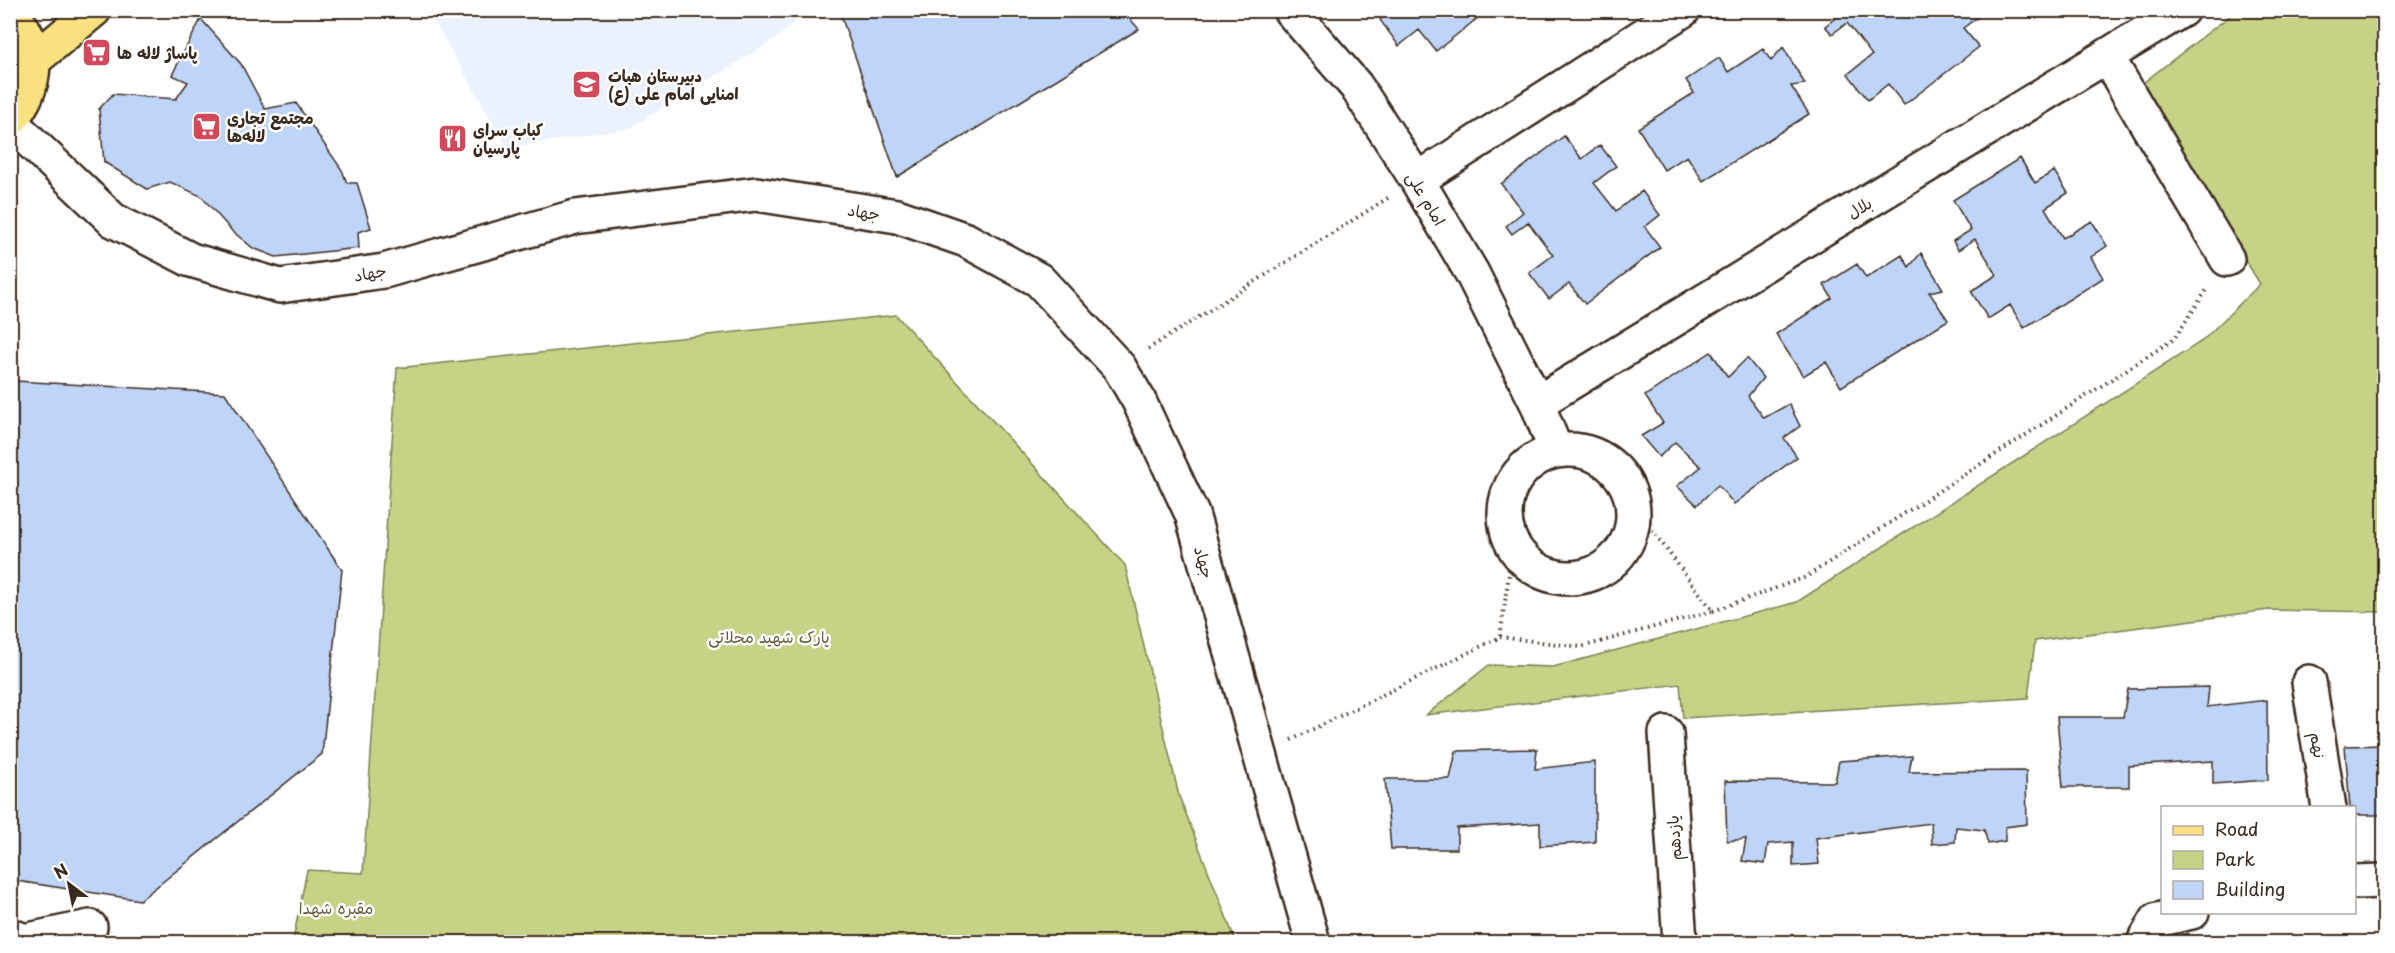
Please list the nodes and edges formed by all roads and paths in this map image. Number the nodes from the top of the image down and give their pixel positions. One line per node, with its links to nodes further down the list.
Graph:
1 (94, 10): 7 (main road)
2 (1290, 10): 9 (street, امام علی)
3 (1683, 10): 9 (street)
4 (2182, 10): 6 (street, بلال)
5 (10, 14): 7 (main road)
6 (2107, 57): 10 (street); 12 (street, بلال)
7 (34, 60): 8 (main road)
8 (10, 121): 11 (street, جهاد)
9 (1417, 180): 11 (path); 12 (street, امام علی)
10 (2227, 259): 16 (path)
11 (1119, 367): 20 (street, جهاد)
12 (1537, 403): 13 (street, امام علی)
13 (1556, 451): 14 (street); 15 (street)
14 (1633, 505): 15 (street); 16 (path)
15 (1508, 535): 17 (path)
16 (1713, 611): 17 (path)
17 (1500, 637): 20 (path)
18 (2309, 682): 21 (street, نهم)
19 (1666, 732): 28 (street, یازدهم)
20 (1260, 755): 27 (street, جهاد)
21 (2329, 806)
22 (2385, 881): 23 (street)
23 (2356, 882)
24 (2183, 914): 29 (street)
25 (90, 927): 26 (street)
26 (10, 935)
27 (1313, 942)
28 (1680, 942)
29 (2144, 942)

